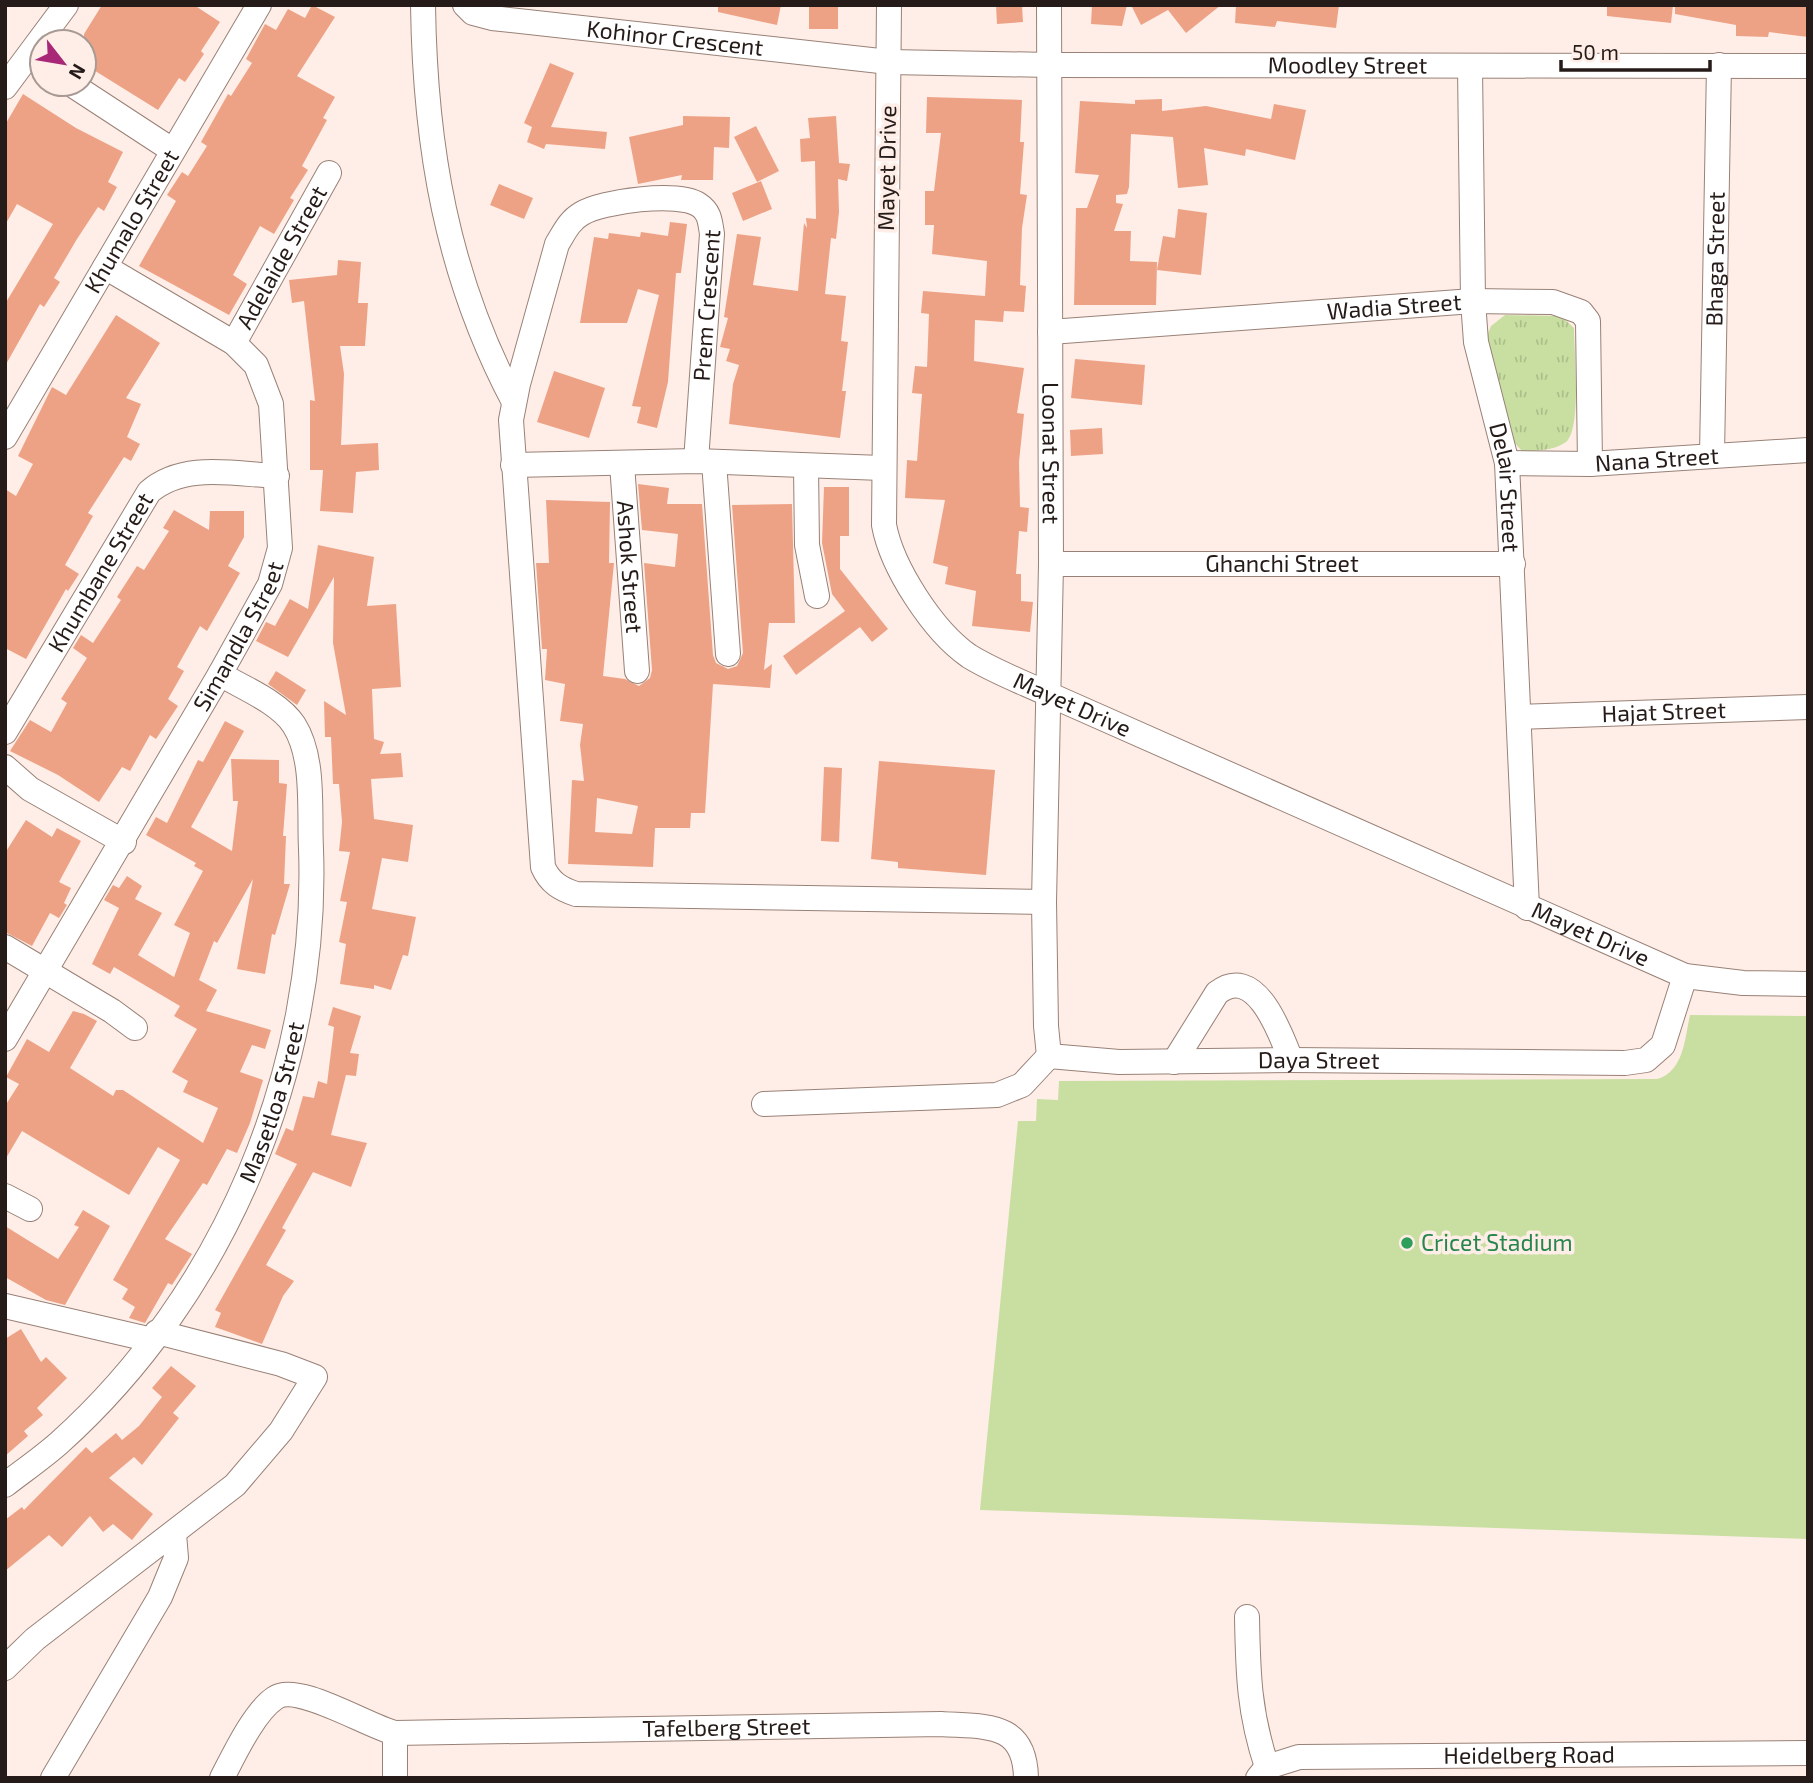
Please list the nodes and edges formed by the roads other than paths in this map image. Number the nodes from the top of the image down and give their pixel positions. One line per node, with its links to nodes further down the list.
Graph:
1 (65, 5): 7 (street)
2 (259, 5): 16 (street, Khumalo Street)
3 (422, 5): 22 (street)
4 (464, 5): 8 (street, Kohinor Crescent)
5 (889, 5): 8 (street, Mayet Drive)
6 (1049, 5): 9 (street, Loonat Street)
7 (52, 28)
8 (889, 62): 9 (street, Moodley Street); 32 (street, Mayet Drive)
9 (1049, 65): 13 (street, Moodley Street); 20 (street, Loonat Street)
10 (1718, 65): 12 (street, Moodley Street); 13 (street, Moodley Street); 25 (street, Bhaga Street)
11 (28, 66): 14 (street)
12 (1808, 66)
13 (1470, 67): 19 (street, Delair Street)
14 (5, 87)
15 (92, 98): 16 (street)
16 (172, 150): 18 (street, Khumalo Street)
17 (329, 173): 21 (street, Adelaide Street)
18 (105, 267): 21 (street, Simandla Street); 23 (street, Khumalo Street)
19 (1473, 301): 20 (street, Wadia Street); 27 (street, Delair Street); 29 (street, Wadia Street)
20 (1050, 332): 34 (street, Loonat Street)
21 (234, 343): 33 (street, Simandla Street)
22 (514, 402): 26 (street, Prem Crescent); 30 (street, Prem Crescent)
23 (5, 437)
24 (1808, 450): 25 (street, Nana Street)
25 (1712, 455): 29 (street, Nana Street)
26 (705, 462): 28 (street); 31 (street); 37 (street)
27 (1507, 463): 29 (street, Nana Street); 35 (street, Delair Street)
28 (622, 464): 30 (street); 38 (street, Ashok Street)
29 (1590, 464)
30 (513, 465): 46 (street, Prem Crescent)
31 (806, 466): 32 (street); 36 (street)
32 (882, 468): 40 (street, Mayet Drive)
33 (277, 475): 39 (street, Simandla Street); 43 (street, Khumbane Street)
34 (1051, 564): 35 (street, Ghanchi Street); 40 (street, Loonat Street)
35 (1513, 564): 42 (street, Delair Street)
36 (817, 596)
37 (728, 654)
38 (638, 671)
39 (220, 674): 45 (street, Simandla Street); 61 (street, Masetloa Street)
40 (1048, 694): 46 (street, Loonat Street); 47 (street, Mayet Drive)
41 (1808, 707): 42 (street, Hajat Street)
42 (1520, 718): 47 (street, Delair Street)
43 (5, 732)
44 (5, 767): 45 (street)
45 (124, 842): 49 (street, Simandla Street)
46 (1044, 902): 54 (street)
47 (1527, 908): 50 (street, Mayet Drive)
48 (5, 947): 49 (street)
49 (45, 970): 52 (street); 53 (street, Simandla Street)
50 (1685, 976): 51 (street, Mayet Drive); 55 (street, Daya Street)
51 (1808, 984)
52 (135, 1028)
53 (5, 1039)
54 (1049, 1056): 56 (street, Daya Street); 57 (street)
55 (1291, 1060): 56 (street, Daya Street); 56 (street)
56 (1174, 1062)
57 (764, 1104)
58 (5, 1196): 59 (street)
59 (30, 1209)
60 (5, 1306): 61 (street)
61 (155, 1336): 62 (street, Masetloa Street); 63 (street)
62 (5, 1485)
63 (174, 1534): 65 (street); 69 (street)
64 (1247, 1617): 68 (street)
65 (5, 1668)
66 (395, 1733): 70 (street); 71 (street); 72 (street, Tafelberg Street)
67 (1808, 1753): 68 (street, Heidelberg Road)
68 (1261, 1774)
69 (53, 1778)
70 (222, 1778)
71 (395, 1778)
72 (1026, 1778)

